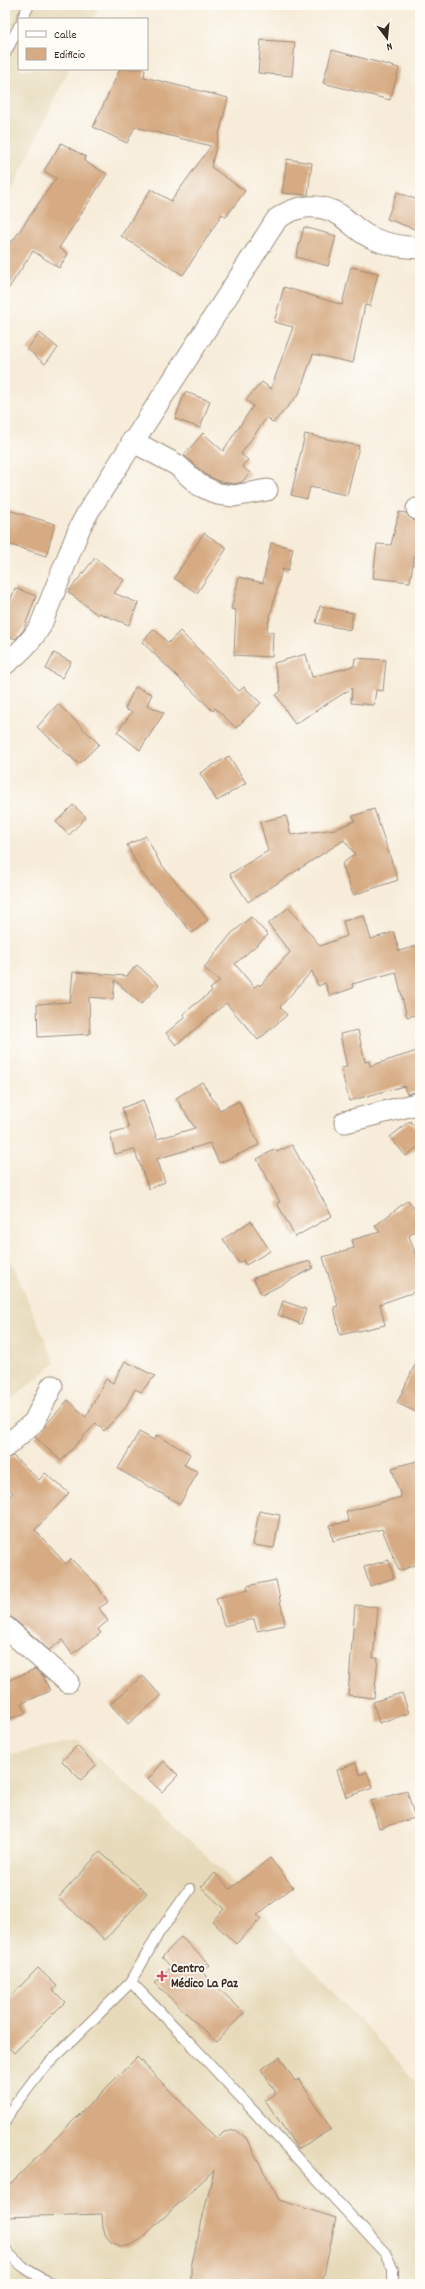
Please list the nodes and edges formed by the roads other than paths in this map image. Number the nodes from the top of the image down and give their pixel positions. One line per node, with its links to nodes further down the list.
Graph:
1 (29, 5): 2 (lane)
2 (22, 18)
3 (18, 28): 4 (lane)
4 (5, 54)
5 (420, 248): 6 (street)
6 (132, 441): 7 (street); 8 (street)
7 (267, 490)
8 (5, 664)
9 (420, 1103): 10 (street)
10 (345, 1122)
11 (52, 1386): 12 (street)
12 (5, 1447)
13 (5, 1626): 14 (street)
14 (68, 1682)
15 (190, 1889): 16 (lane)
16 (131, 1982): 17 (lane); 20 (lane)
17 (5, 2122)
18 (5, 2249): 19 (lane)
19 (54, 2284)
20 (393, 2284)

